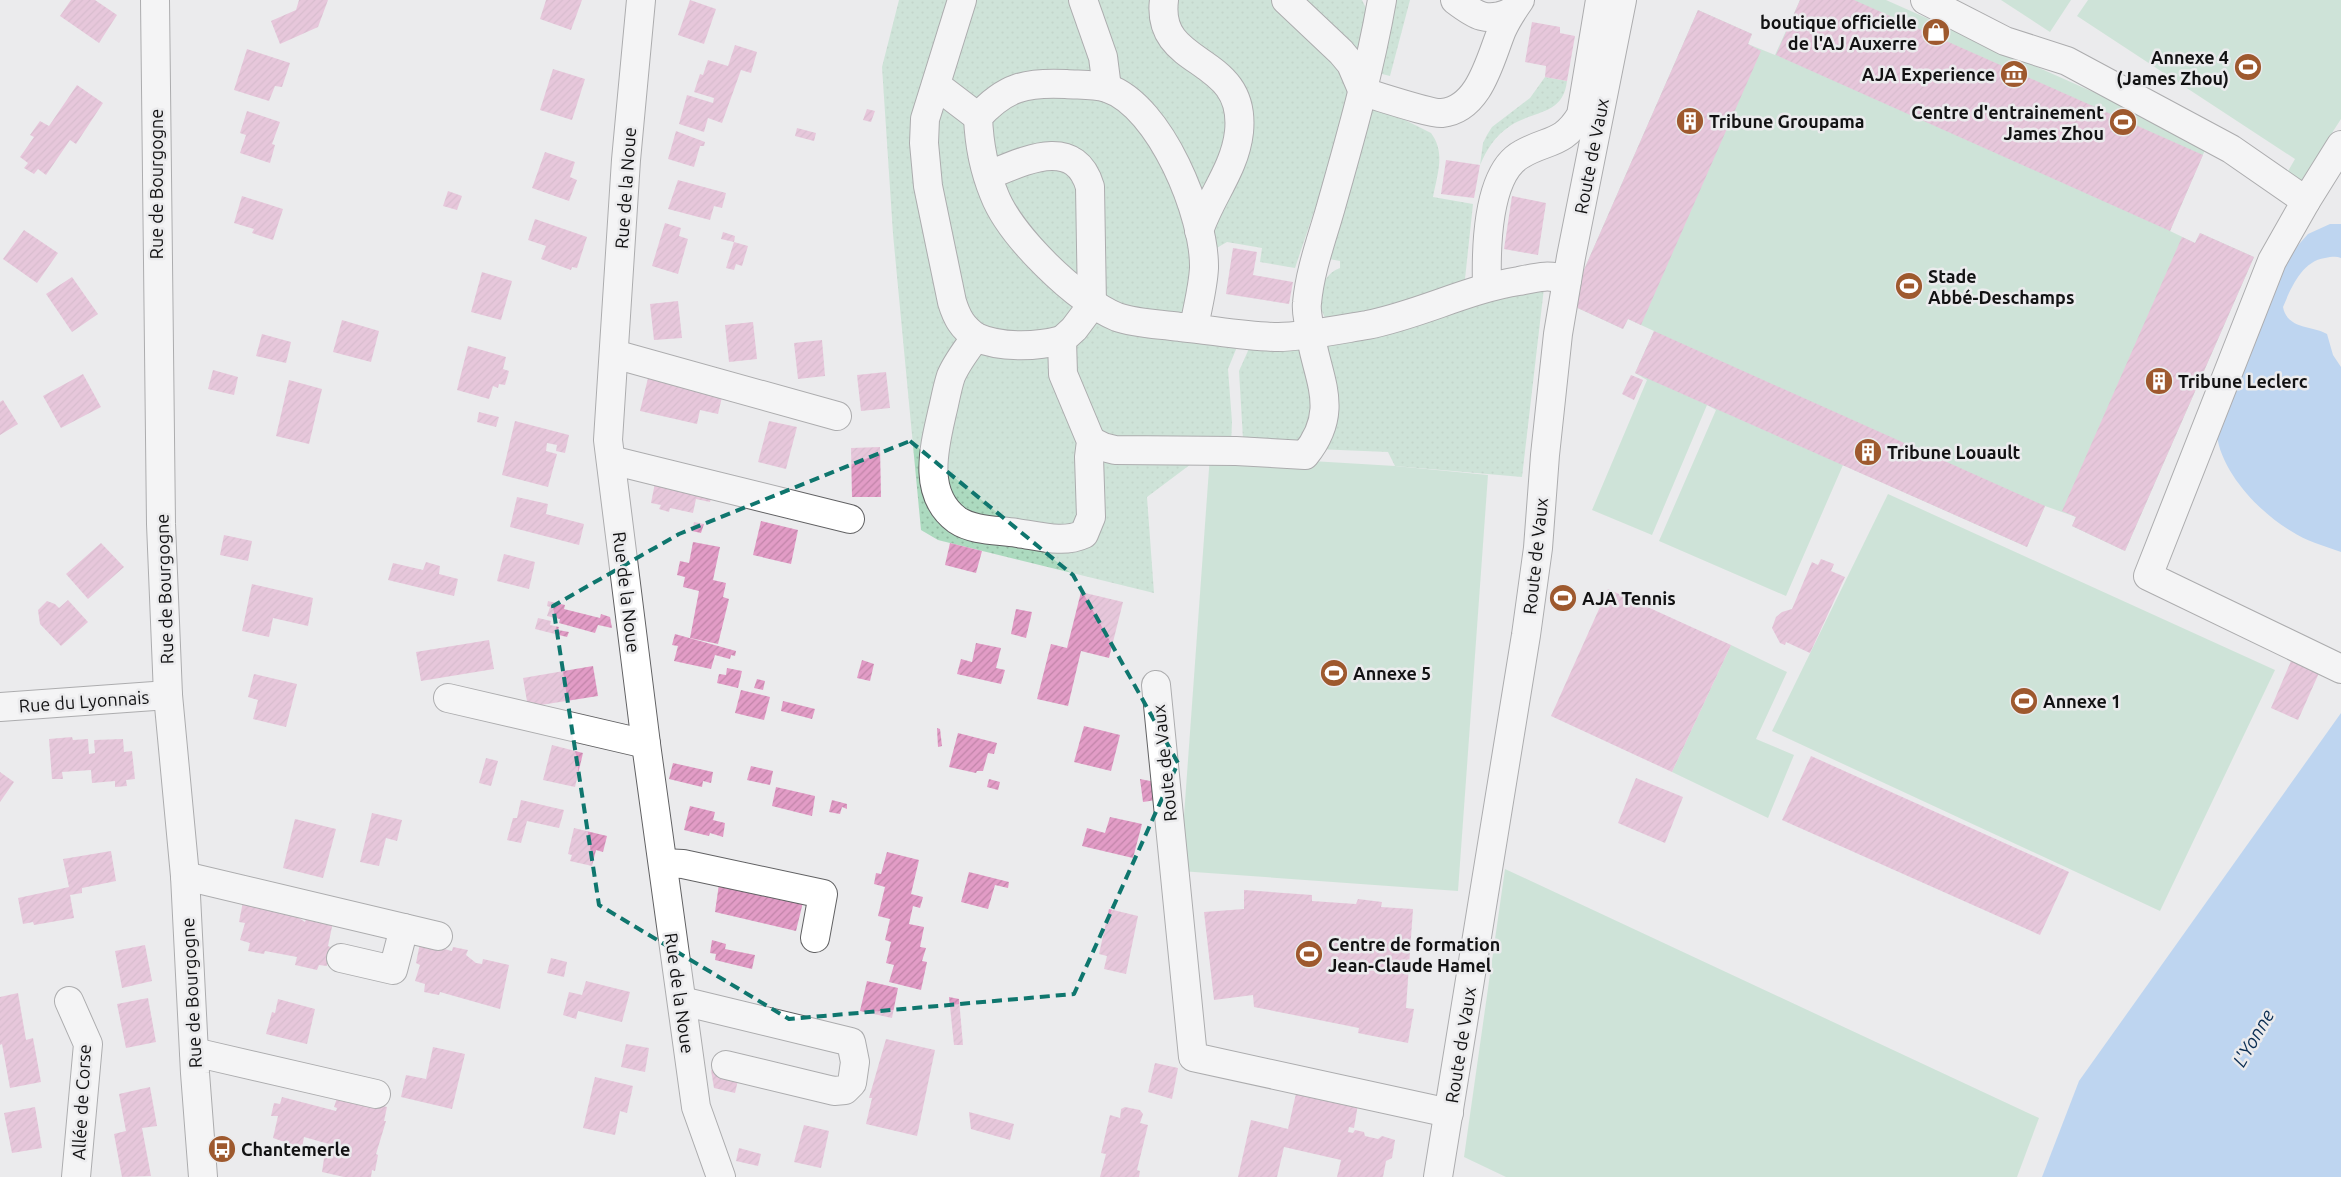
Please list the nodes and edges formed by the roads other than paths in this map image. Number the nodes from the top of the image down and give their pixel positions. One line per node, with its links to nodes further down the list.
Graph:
1 (155, 0): 36 (street, Rue de Bourgogne)
2 (641, 0): 28 (street, Rue de la Noue)
3 (962, 0): 13 (street)
4 (1083, 0): 14 (street)
5 (1164, 0): 20 (street)
6 (1286, 0): 15 (street)
7 (1455, 0): 12 (street)
8 (1600, 0): 22 (street)
9 (1622, 0): 21 (street, Route de Vaux)
10 (1925, 0): 19 (street)
11 (1378, 4): 15 (street)
12 (1516, 6): 15 (street)
13 (936, 85): 16 (street); 26 (street)
14 (1107, 88): 16 (street); 20 (street)
15 (1363, 92): 25 (street)
16 (978, 117): 18 (street)
17 (2341, 145): 19 (street)
18 (989, 175): 23 (street); 23 (street)
19 (2306, 202): 34 (street)
20 (1199, 231): 24 (street)
21 (1567, 280): 22 (street); 51 (street, Route de Vaux)
22 (1487, 286): 25 (street)
23 (1092, 305): 24 (street); 27 (street)
24 (1194, 328): 25 (street)
25 (1310, 333): 30 (street)
26 (976, 337): 27 (street); 30 (street)
27 (1062, 340): 30 (street)
28 (614, 354): 29 (street); 31 (street, Rue de la Noue)
29 (838, 416)
30 (1090, 441)
31 (609, 450): 32 (street); 33 (street); 39 (street, Rue de la Noue)
32 (753, 477)
33 (850, 519)
34 (2341, 668)
35 (1156, 686): 51 (street, Route de Vaux)
36 (168, 695): 38 (street, Rue du Lyonnais); 41 (street, Rue de Bourgogne)
37 (448, 698): 39 (street)
38 (0, 707)
39 (646, 744): 40 (street, Rue de la Noue)
40 (662, 863): 44 (street); 47 (street, Rue de la Noue)
41 (184, 876): 42 (street); 48 (street, Rue de Bourgogne)
42 (404, 928): 43 (street); 45 (street)
43 (438, 936)
44 (815, 938)
45 (341, 958)
46 (69, 1001): 52 (street, Allée de Corse)
47 (682, 1001): 49 (street); 54 (street, Rue de la Noue)
48 (194, 1052): 50 (street); 53 (street, Rue de Bourgogne)
49 (726, 1065)
50 (376, 1094)
51 (1448, 1113): 55 (street, Route de Vaux)
52 (76, 1177)
53 (203, 1177)
54 (721, 1177)
55 (1438, 1177)

